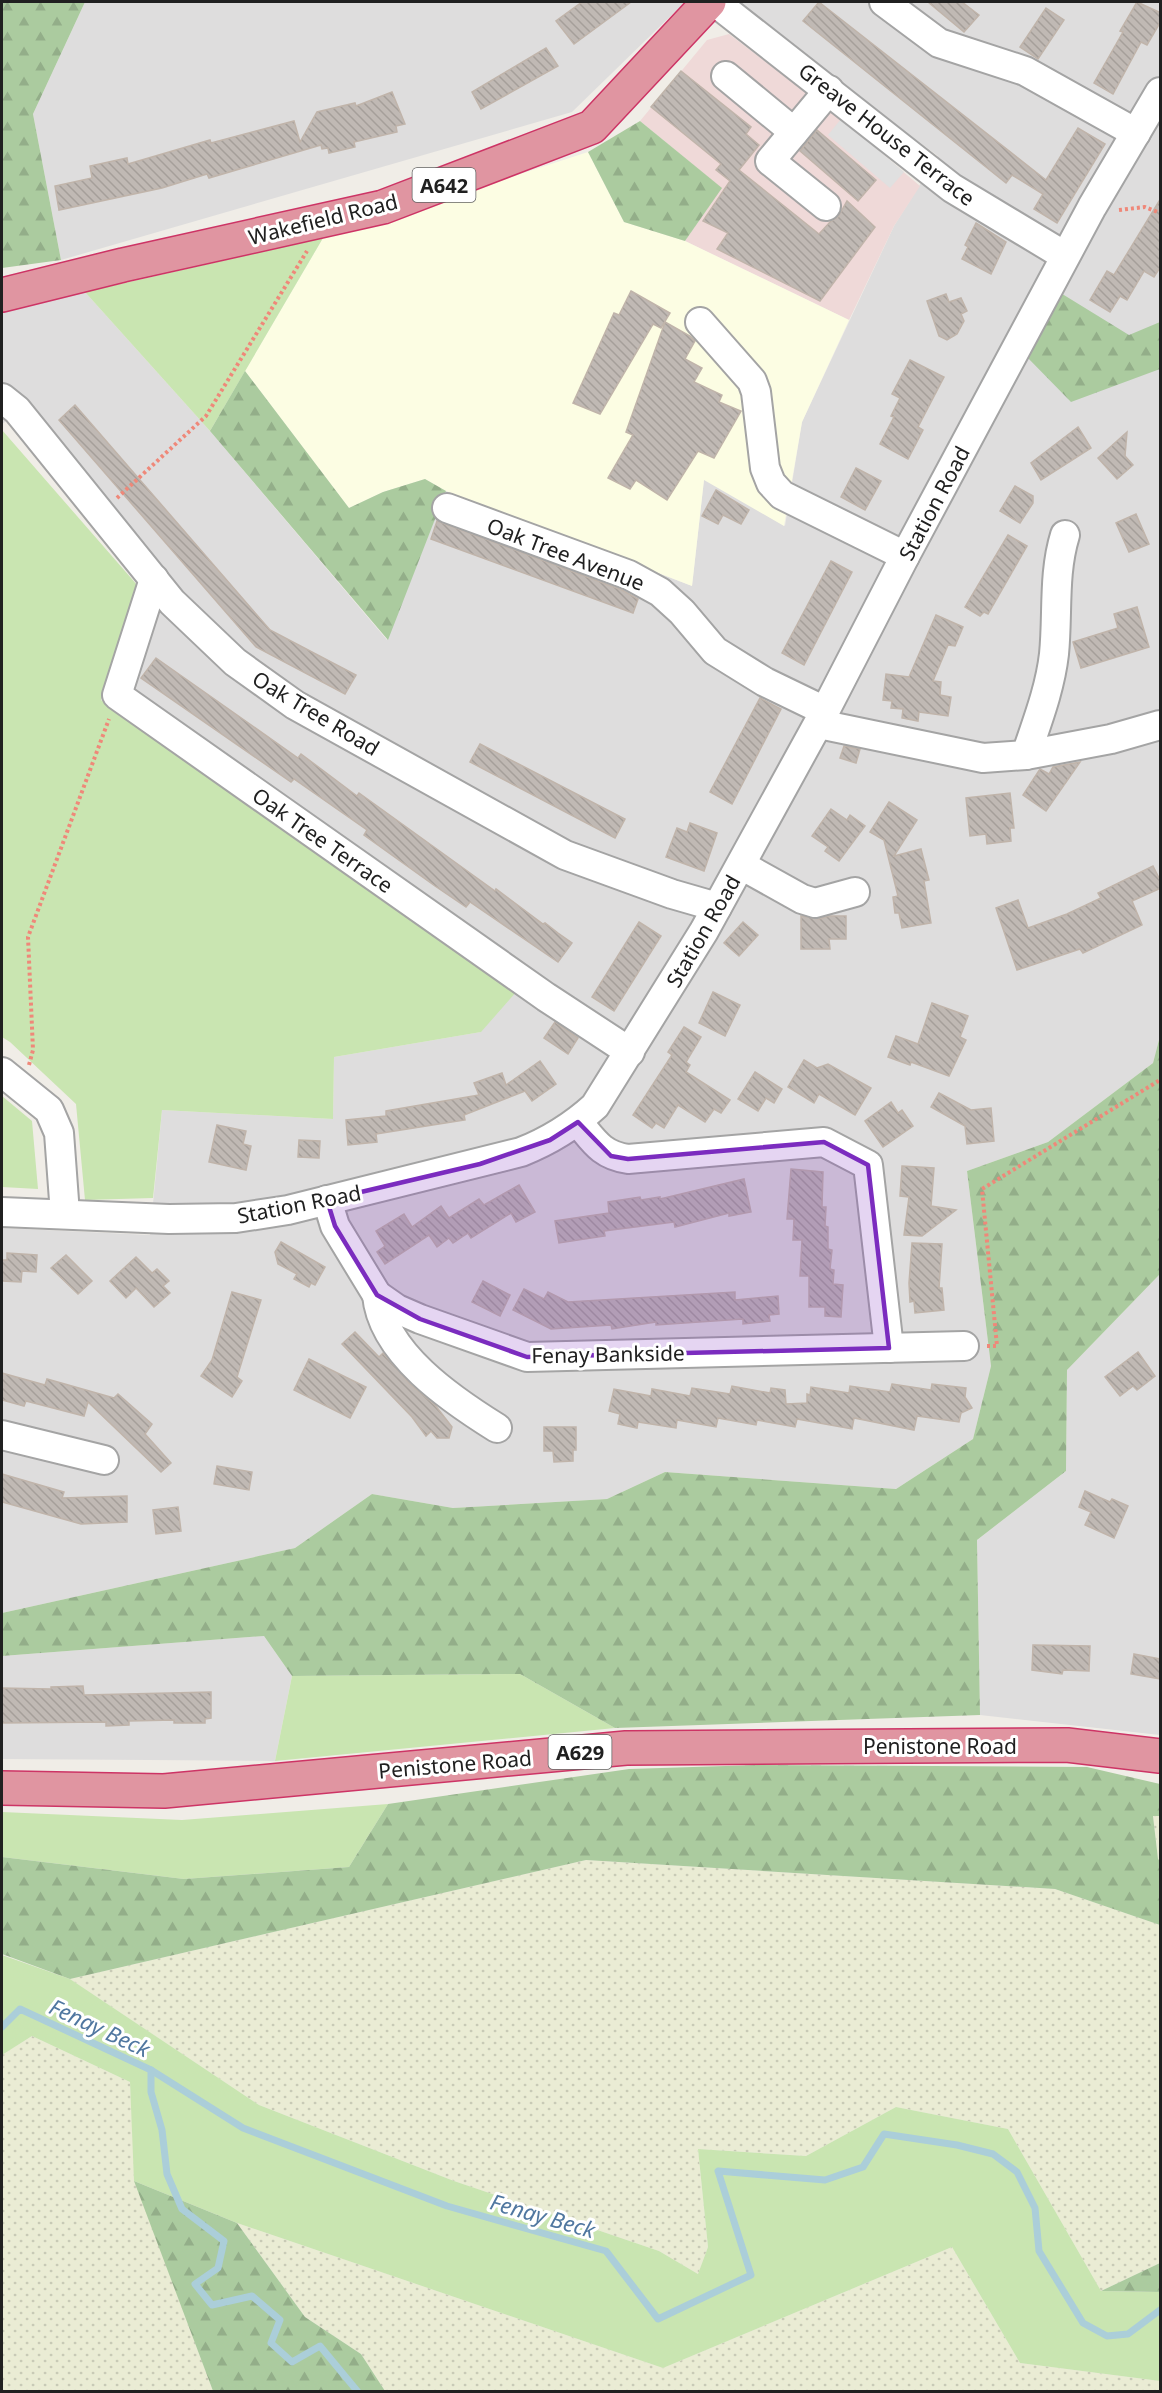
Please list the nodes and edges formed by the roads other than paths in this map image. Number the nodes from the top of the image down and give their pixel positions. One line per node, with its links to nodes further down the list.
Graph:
1 (709, 2): 11 (highway, Wakefield Road / A642)
2 (715, 2): 5 (street, Greave House Terrace)
3 (884, 2): 8 (street)
4 (726, 76): 7 (street)
5 (829, 90): 7 (street); 10 (street, Greave House Terrace)
6 (1161, 92): 8 (street, Station Road)
7 (794, 132): 9 (street)
8 (1136, 134): 10 (street, Station Road)
9 (826, 206)
10 (1065, 256): 18 (street, Station Road)
11 (123, 265): 12 (highway, Wakefield Road / A642); 13 (highway, Wakefield Road / A642)
12 (2, 280)
13 (2, 295)
14 (700, 322): 18 (street)
15 (2, 398): 19 (street, Oak Tree Road)
16 (447, 508): 20 (street, Oak Tree Avenue)
17 (1065, 535): 22 (street)
18 (905, 556): 20 (street, Station Road)
19 (154, 579): 25 (street, Oak Tree Road); 26 (street, Oak Tree Terrace)
20 (822, 717): 22 (street, Oak Tree Avenue); 23 (street, Station Road)
21 (1161, 725): 22 (street, Oak Tree Avenue)
22 (1026, 755)
23 (741, 865): 24 (street); 25 (street, Station Road)
24 (855, 892)
25 (717, 908): 26 (street, Station Road)
26 (630, 1052): 28 (street, Station Road)
27 (13, 1080): 31 (street)
28 (578, 1122): 29 (street, Station Road); 34 (street)
29 (327, 1200): 31 (street, Station Road); 32 (street, Fenay Bankside)
30 (2, 1212): 31 (street, Station Road)
31 (65, 1214)
32 (377, 1295): 34 (street, Fenay Bankside); 35 (street)
33 (964, 1346): 34 (street, Fenay Bankside)
34 (889, 1348)
35 (496, 1428)
36 (2, 1435): 37 (street)
37 (104, 1461)
38 (1161, 1756): 39 (highway, Penistone Road / A629)
39 (2, 1788)

